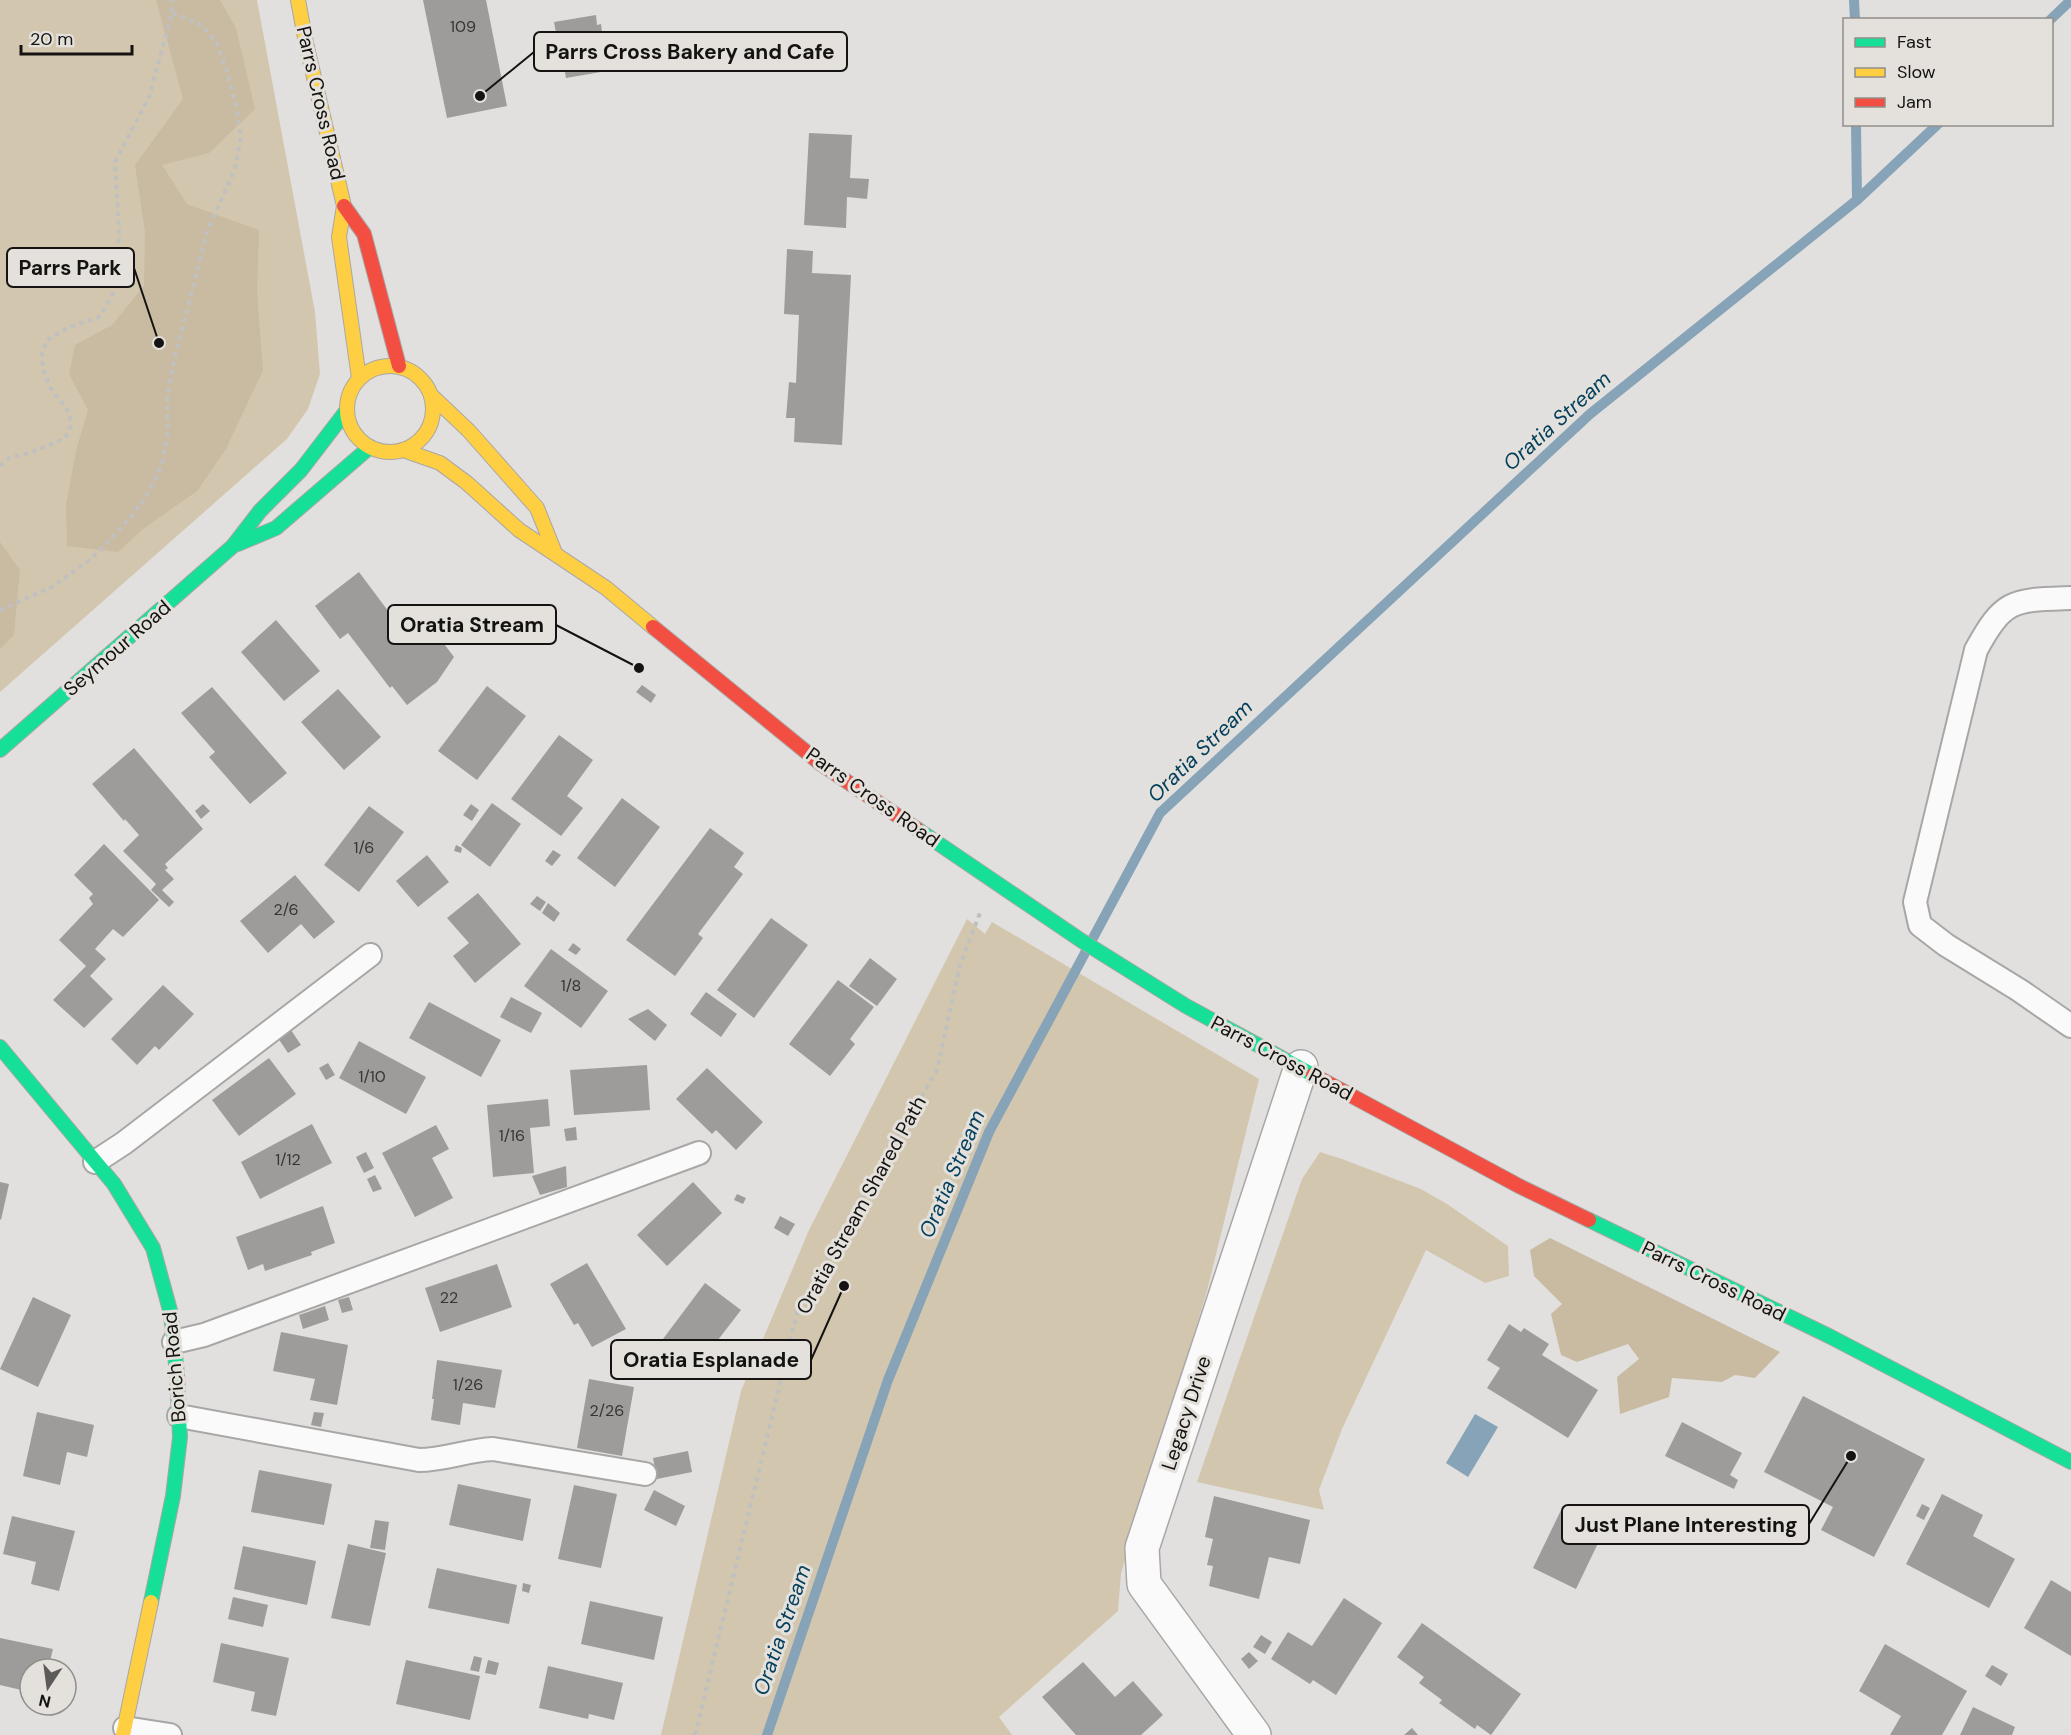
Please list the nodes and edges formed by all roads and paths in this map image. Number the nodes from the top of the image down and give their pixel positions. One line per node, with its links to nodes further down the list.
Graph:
1 (171, 0): 3 (path)
2 (298, 0): 4 (main road, Parrs Cross Road)
3 (172, 13): 11 (path); 15 (path)
4 (344, 206): 5 (main road, Parrs Cross Road); 6 (main road, Parrs Cross Road)
5 (399, 366): 6 (main road); 7 (main road)
6 (360, 378): 8 (main road)
7 (431, 394): 10 (main road); 13 (main road)
8 (346, 410): 9 (main road); 12 (main road, Seymour Road)
9 (370, 447): 10 (main road); 12 (main road, Seymour Road)
10 (403, 450): 13 (main road, Parrs Cross Road)
11 (0, 466)
12 (233, 546): 16 (main road, Seymour Road)
13 (555, 553): 21 (main road, Parrs Cross Road)
14 (2071, 598): 19 (lane)
15 (0, 610)
16 (0, 750)
17 (976, 924): 30 (path, Oratia Stream Shared Path)
18 (370, 955): 23 (lane)
19 (2071, 1026)
20 (0, 1047): 23 (main road, Borich Road)
21 (1301, 1067): 26 (main road, Parrs Cross Road); 31 (street, Legacy Drive)
22 (699, 1153): 24 (lane)
23 (95, 1162): 24 (main road, Borich Road)
24 (174, 1342): 25 (main road, Borich Road)
25 (179, 1416): 27 (lane); 28 (main road, Borich Road)
26 (2067, 1454)
27 (645, 1474)
28 (124, 1731): 29 (lane)
29 (170, 1735)
30 (695, 1735)
31 (1254, 1735)

